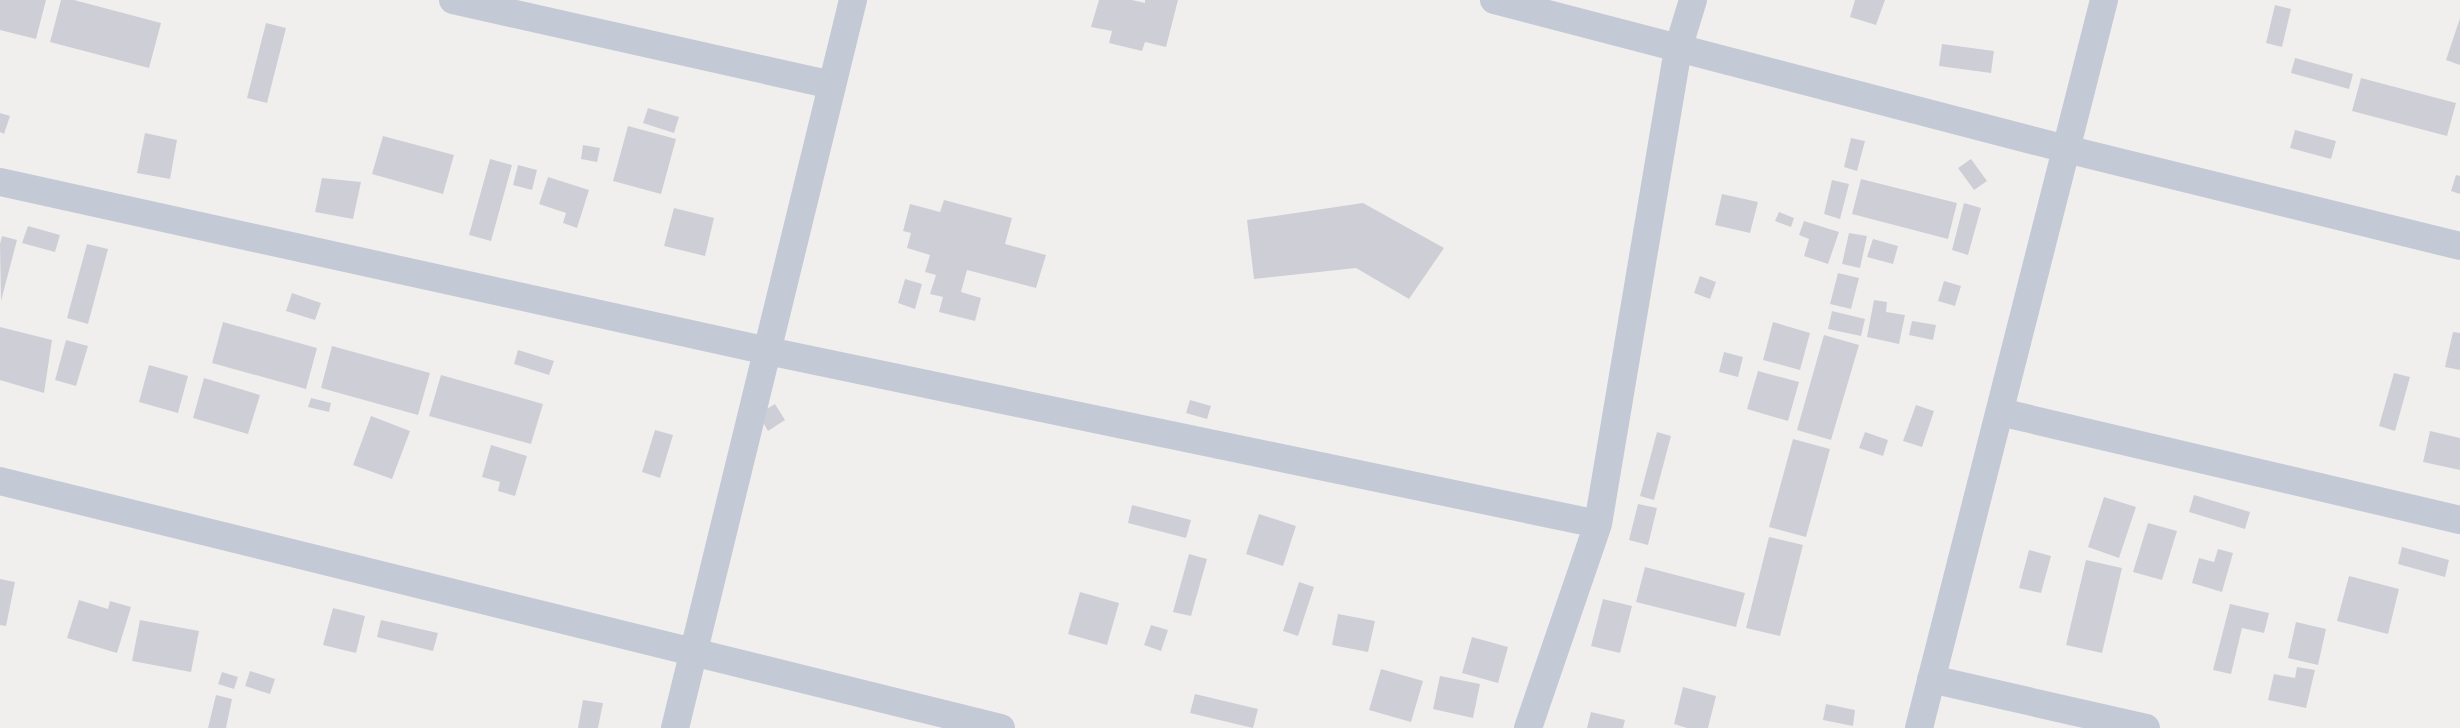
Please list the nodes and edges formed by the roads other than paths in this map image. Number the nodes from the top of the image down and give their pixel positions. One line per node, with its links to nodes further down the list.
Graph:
1 (453, 0): 7 (street)
2 (853, 0): 7 (street)
3 (1494, 0): 6 (street)
4 (1693, 0): 6 (street)
5 (2104, 0): 8 (street)
6 (1678, 49): 8 (street); 15 (street)
7 (832, 85): 11 (street)
8 (2066, 150): 10 (street); 12 (street)
9 (0, 182): 11 (street)
10 (2460, 246)
11 (768, 351): 15 (street); 16 (street)
12 (2000, 412): 14 (street); 17 (street)
13 (0, 481): 16 (street)
14 (2460, 520)
15 (1598, 524): 20 (street)
16 (694, 652): 18 (street); 19 (street)
17 (1931, 679): 21 (street); 22 (street)
18 (675, 728)
19 (1001, 728)
20 (1528, 728)
21 (1919, 728)
22 (2146, 728)

